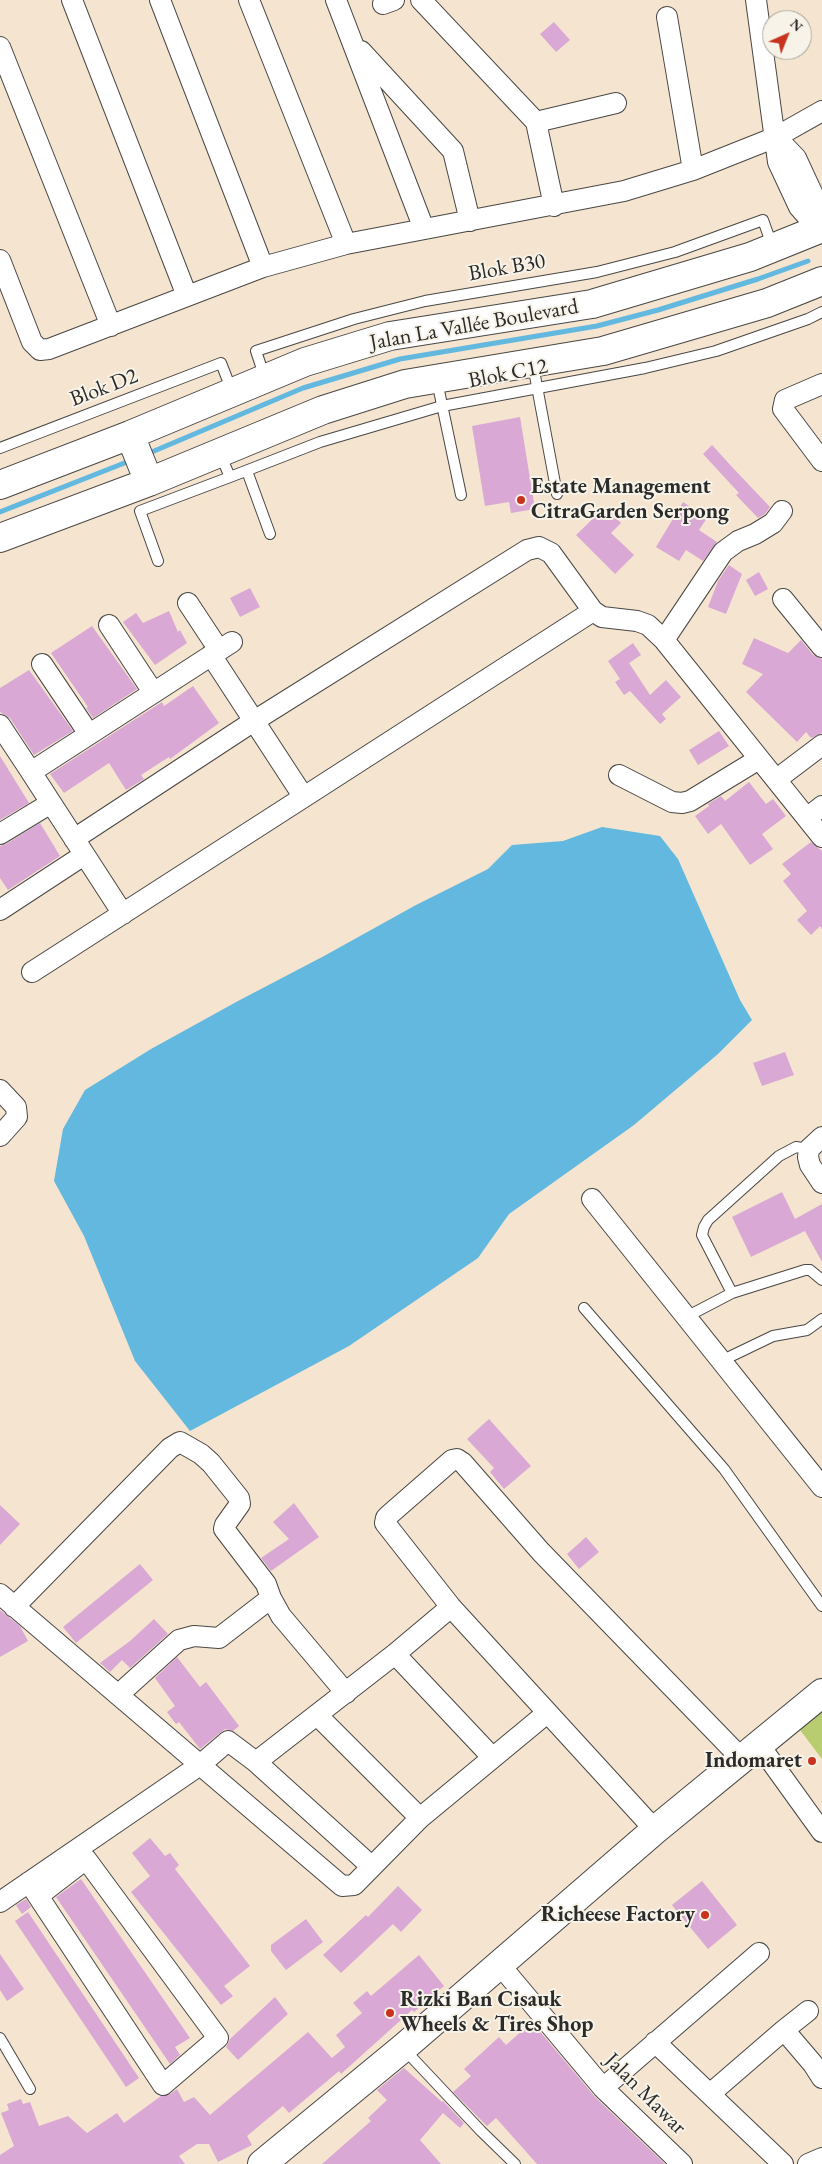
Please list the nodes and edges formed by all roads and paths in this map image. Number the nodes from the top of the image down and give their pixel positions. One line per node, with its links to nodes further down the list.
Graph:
1 (72, 0): 23 (street)
2 (160, 0): 21 (street)
3 (249, 0): 19 (street)
4 (336, 0): 8 (street)
5 (421, 0): 12 (street)
6 (756, 0): 13 (street)
7 (667, 17): 14 (street)
8 (352, 42): 16 (street); 17 (street)
9 (0, 47): 25 (street)
10 (616, 103): 12 (street)
11 (822, 111): 13 (street)
12 (536, 122): 15 (street)
13 (776, 137): 14 (street); 18 (street)
14 (693, 170): 15 (street)
15 (554, 206): 16 (street)
16 (470, 221): 17 (street)
17 (424, 229): 19 (street)
18 (821, 232): 29 (street, Jalan La Vallée Boulevard)
19 (346, 244): 21 (street)
20 (0, 260): 25 (street)
21 (263, 267): 23 (street)
22 (822, 281): 26 (street, Jalan La Vallée Boulevard)
23 (187, 296): 25 (street)
24 (822, 312): 26 (lane, Blok C12)
25 (111, 326)
26 (535, 375): 27 (street, Jalan La Vallée Boulevard); 30 (lane, Blok C12); 39 (lane)
27 (436, 379): 30 (lane); 33 (street, Jalan La Vallée Boulevard)
28 (822, 384): 34 (street)
29 (233, 392): 31 (street, Jalan La Vallée Boulevard); 32 (lane, Blok D2)
30 (442, 406): 35 (lane, Blok C12); 40 (lane)
31 (130, 435): 37 (street); 38 (street, Jalan La Vallée Boulevard)
32 (0, 448)
33 (220, 452): 36 (lane); 37 (street, Jalan La Vallée Boulevard)
34 (822, 461)
35 (247, 471): 36 (lane, Blok C12); 42 (lane)
36 (230, 477): 44 (lane, Blok C12)
37 (149, 482): 43 (street, Jalan La Vallée Boulevard)
38 (0, 485)
39 (557, 494)
40 (460, 495)
41 (782, 510): 49 (street)
42 (270, 534)
43 (0, 538)
44 (158, 561)
45 (783, 599): 50 (street)
46 (188, 603): 51 (street)
47 (593, 611): 49 (street); 54 (street); 63 (street)
48 (109, 625): 53 (street)
49 (664, 640): 59 (street)
50 (822, 647)
51 (221, 649): 53 (street); 54 (street)
52 (42, 664): 56 (street)
53 (154, 692): 56 (street)
54 (254, 721): 63 (street); 68 (street)
55 (0, 725): 58 (street)
56 (89, 734): 60 (street)
57 (822, 745): 62 (street)
58 (6, 748): 60 (street)
59 (759, 759): 61 (street); 62 (street)
60 (31, 772): 64 (street)
61 (618, 775)
62 (777, 779): 65 (street)
63 (303, 796): 70 (street)
64 (51, 803): 66 (street); 68 (street)
65 (814, 812): 67 (street)
66 (0, 834)
67 (822, 837)
68 (79, 847): 69 (street); 70 (street)
69 (0, 910)
70 (123, 914): 71 (street)
71 (32, 972)
72 (0, 1090): 73 (street)
73 (0, 1136)
74 (815, 1143): 75 (street); 78 (lane)
75 (822, 1183)
76 (592, 1199): 80 (street)
77 (822, 1280): 78 (lane)
78 (732, 1293): 80 (lane)
79 (584, 1308): 86 (lane)
80 (686, 1318): 82 (street)
81 (822, 1319): 82 (lane)
82 (721, 1361): 83 (street)
83 (822, 1487)
84 (271, 1598): 85 (street); 89 (street); 91 (street)
85 (7, 1600): 91 (street)
86 (822, 1606)
87 (451, 1607): 88 (street); 92 (street); 94 (street)
88 (395, 1654): 89 (street); 95 (street)
89 (346, 1693): 93 (street)
90 (822, 1693): 94 (street)
91 (118, 1695): 97 (street)
92 (547, 1713): 95 (street); 99 (street)
93 (317, 1715): 96 (street); 98 (street)
94 (751, 1752): 99 (street); 100 (street)
95 (492, 1757): 98 (street)
96 (256, 1762): 97 (street); 101 (street)
97 (200, 1765): 101 (street); 102 (street)
98 (420, 1818): 101 (street)
99 (655, 1830): 105 (street)
100 (822, 1832)
101 (371, 1866)
102 (34, 1889): 102 (street); 103 (street)
103 (0, 1902)
104 (759, 1953): 109 (street)
105 (500, 1965): 110 (street); 112 (street, Jalan Mawar)
106 (808, 2011): 107 (street)
107 (784, 2030): 111 (street); 114 (street)
108 (0, 2038): 113 (lane)
109 (655, 2042): 112 (street); 114 (street)
110 (402, 2048): 116 (street); 117 (lane)
111 (822, 2078)
112 (603, 2088): 118 (street, Jalan Mawar)
113 (30, 2089)
114 (711, 2093): 119 (street)
115 (822, 2158): 120 (street)
116 (262, 2164)
117 (514, 2164)
118 (682, 2164)
119 (783, 2164)
120 (808, 2164)

